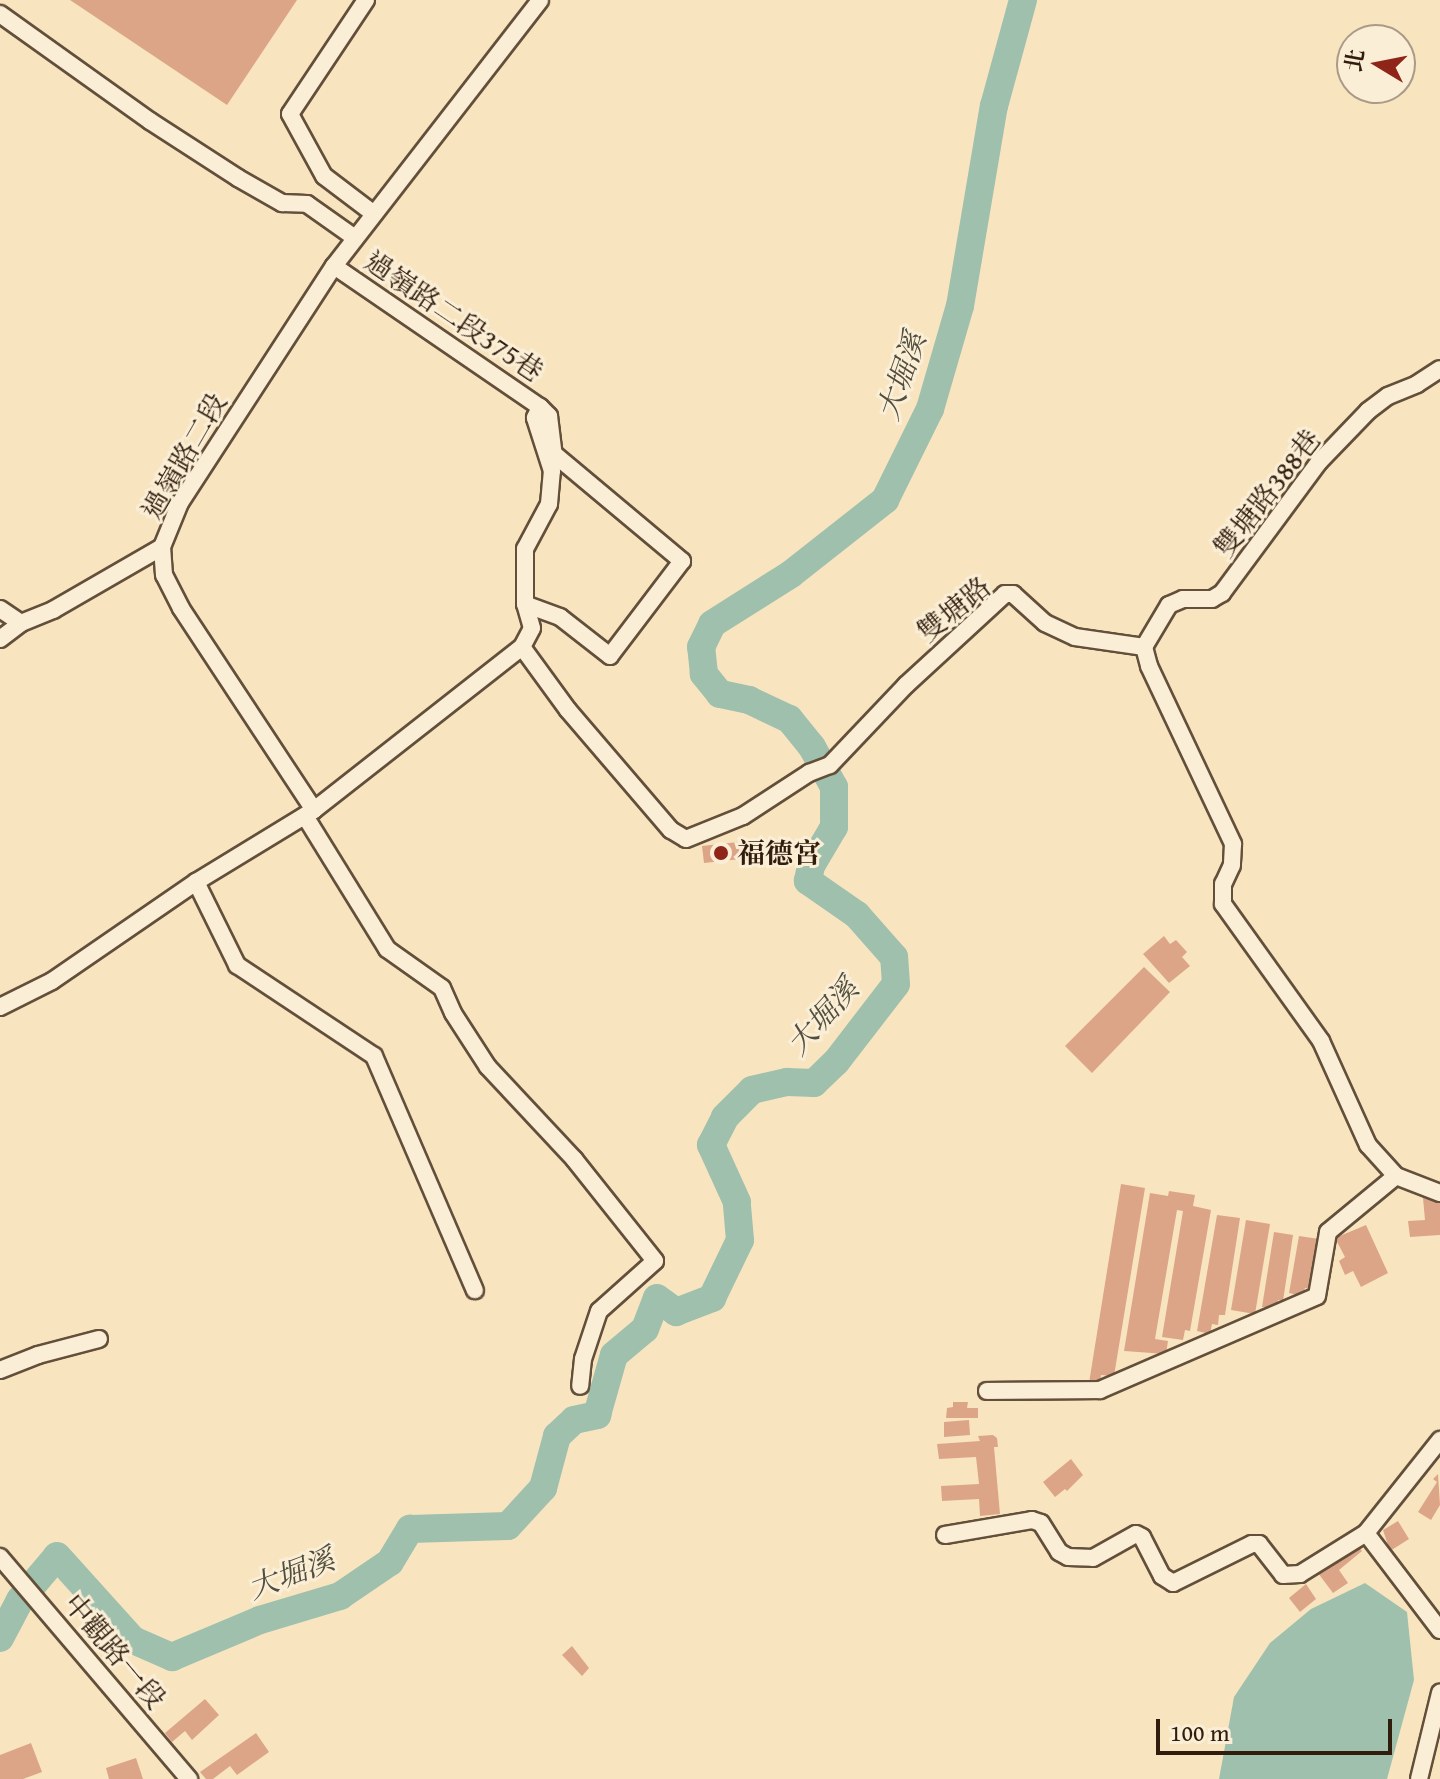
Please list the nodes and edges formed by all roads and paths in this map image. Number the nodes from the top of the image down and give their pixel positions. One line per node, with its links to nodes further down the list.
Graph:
1 (366, 0): 4 (street)
2 (540, 0): 4 (street, 過嶺路二段)
3 (0, 14): 5 (street)
4 (373, 213): 5 (street, 過嶺路二段)
5 (355, 238): 6 (street, 過嶺路二段)
6 (334, 266): 8 (street, 過嶺路二段375巷); 9 (street, 過嶺路二段)
7 (1440, 369): 15 (street, 雙塘路388巷)
8 (540, 407): 10 (street); 10 (street, 過嶺路二段375巷)
9 (162, 547): 12 (street); 16 (street, 過嶺路二段)
10 (525, 604): 14 (street)
11 (0, 609): 12 (street)
12 (21, 623): 13 (street)
13 (0, 639)
14 (522, 647): 15 (street, 雙塘路); 16 (street)
15 (1144, 647): 19 (street)
16 (310, 813): 17 (street); 24 (street, 過嶺路二段)
17 (196, 882): 18 (street); 21 (street)
18 (0, 1007)
19 (1396, 1176): 20 (street); 25 (street)
20 (1440, 1193)
21 (475, 1290)
22 (99, 1339): 23 (street)
23 (0, 1370)
24 (580, 1386)
25 (987, 1391)
26 (1440, 1440): 27 (street)
27 (1366, 1533): 28 (street); 30 (street)
28 (945, 1535)
29 (0, 1557): 32 (street, 中觀路一段)
30 (1440, 1630)
31 (1440, 1693): 33 (street)
32 (189, 1779)
33 (1419, 1779)

